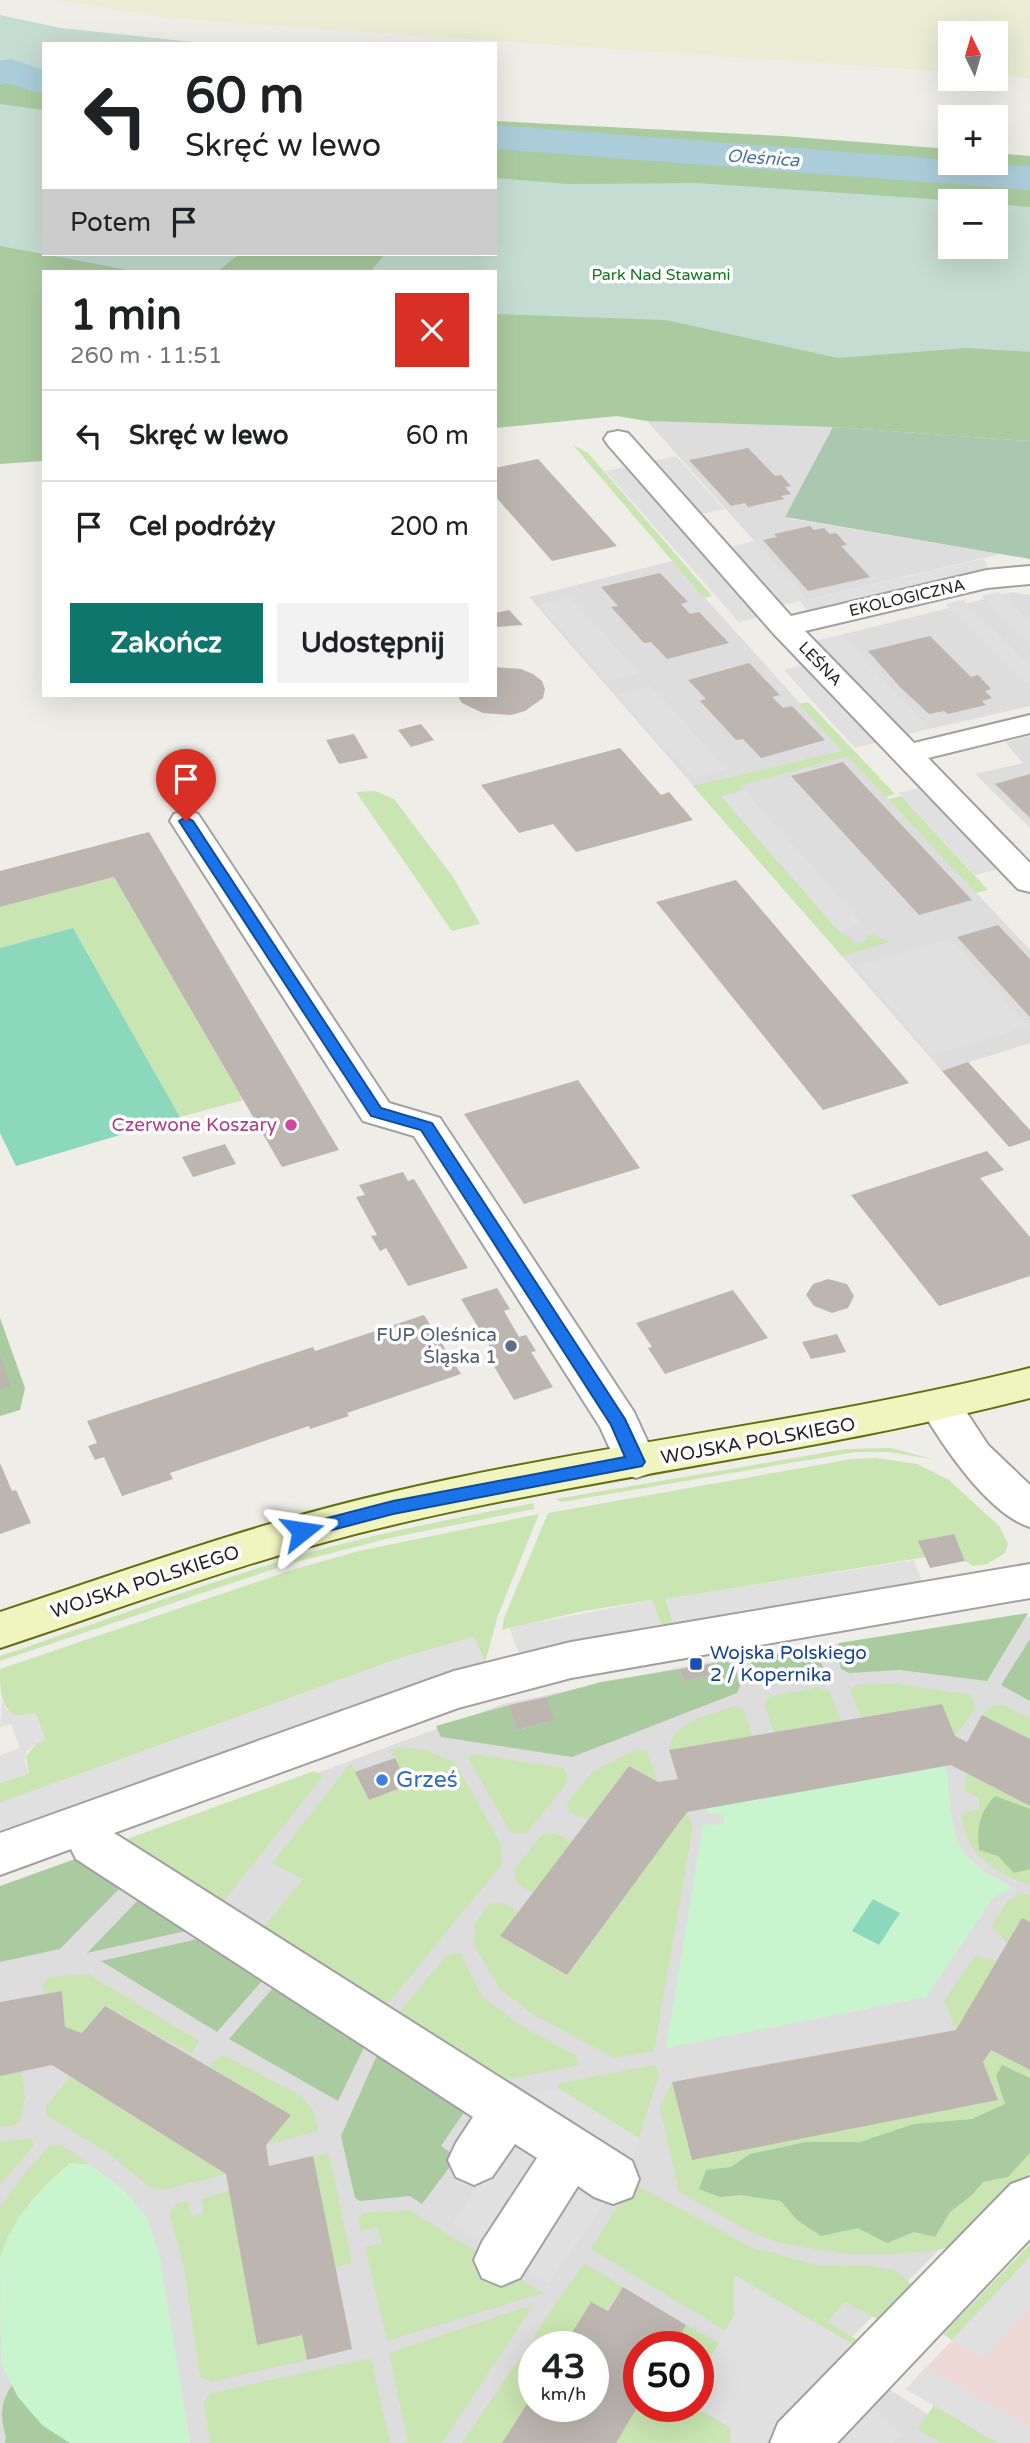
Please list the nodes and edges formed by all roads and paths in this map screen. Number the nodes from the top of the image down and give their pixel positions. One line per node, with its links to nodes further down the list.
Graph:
1 (618, 439): 3 (street, LEŚNA)
2 (1030, 575): 3 (street, EKOLOGICZNA)
3 (784, 627): 5 (street, LEŚNA)
4 (1030, 724): 5 (street)
5 (907, 754): 7 (street, LEŚNA)
6 (186, 821): 10 (street)
7 (1030, 882)
8 (1030, 1383): 9 (main road, WOJSKA POLSKIEGO)
9 (941, 1407): 10 (main road, WOJSKA POLSKIEGO); 11 (street)
10 (636, 1462): 13 (main road, WOJSKA POLSKIEGO)
11 (1030, 1511)
12 (1030, 1581): 14 (street)
13 (0, 1630)
14 (83, 1823): 15 (street); 16 (street)
15 (0, 1854)
16 (507, 2111): 17 (street); 18 (street)
17 (571, 2151): 19 (street); 21 (street)
18 (474, 2160)
19 (613, 2179)
20 (1030, 2202): 22 (street)
21 (500, 2260)
22 (798, 2443)

